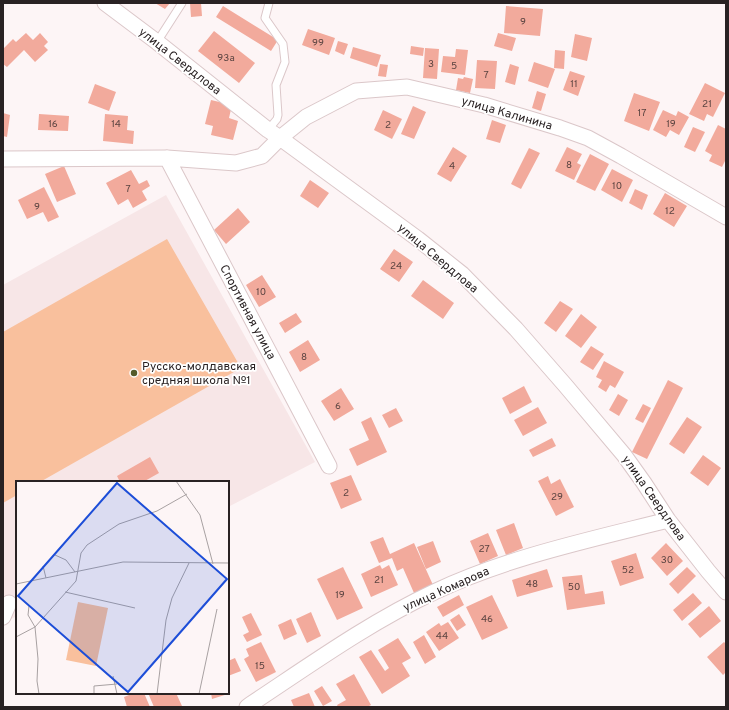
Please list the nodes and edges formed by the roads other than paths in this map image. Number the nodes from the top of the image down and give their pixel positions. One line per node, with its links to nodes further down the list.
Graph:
1 (105, 3): 4 (street, улица Свердлова)
2 (182, 3): 4 (lane)
3 (269, 3): 5 (lane)
4 (157, 42): 5 (street, улица Свердлова)
5 (274, 134): 6 (street); 8 (street, улица Калинина); 10 (street, улица Свердлова)
6 (166, 158): 7 (street); 9 (street, Спортивная улица)
7 (3, 159)
8 (726, 217)
9 (329, 466)
10 (668, 520): 11 (street, улица Свердлова); 14 (street, улица Комарова)
11 (726, 592)
12 (9, 603): 13 (street)
13 (3, 617)
14 (247, 707)

